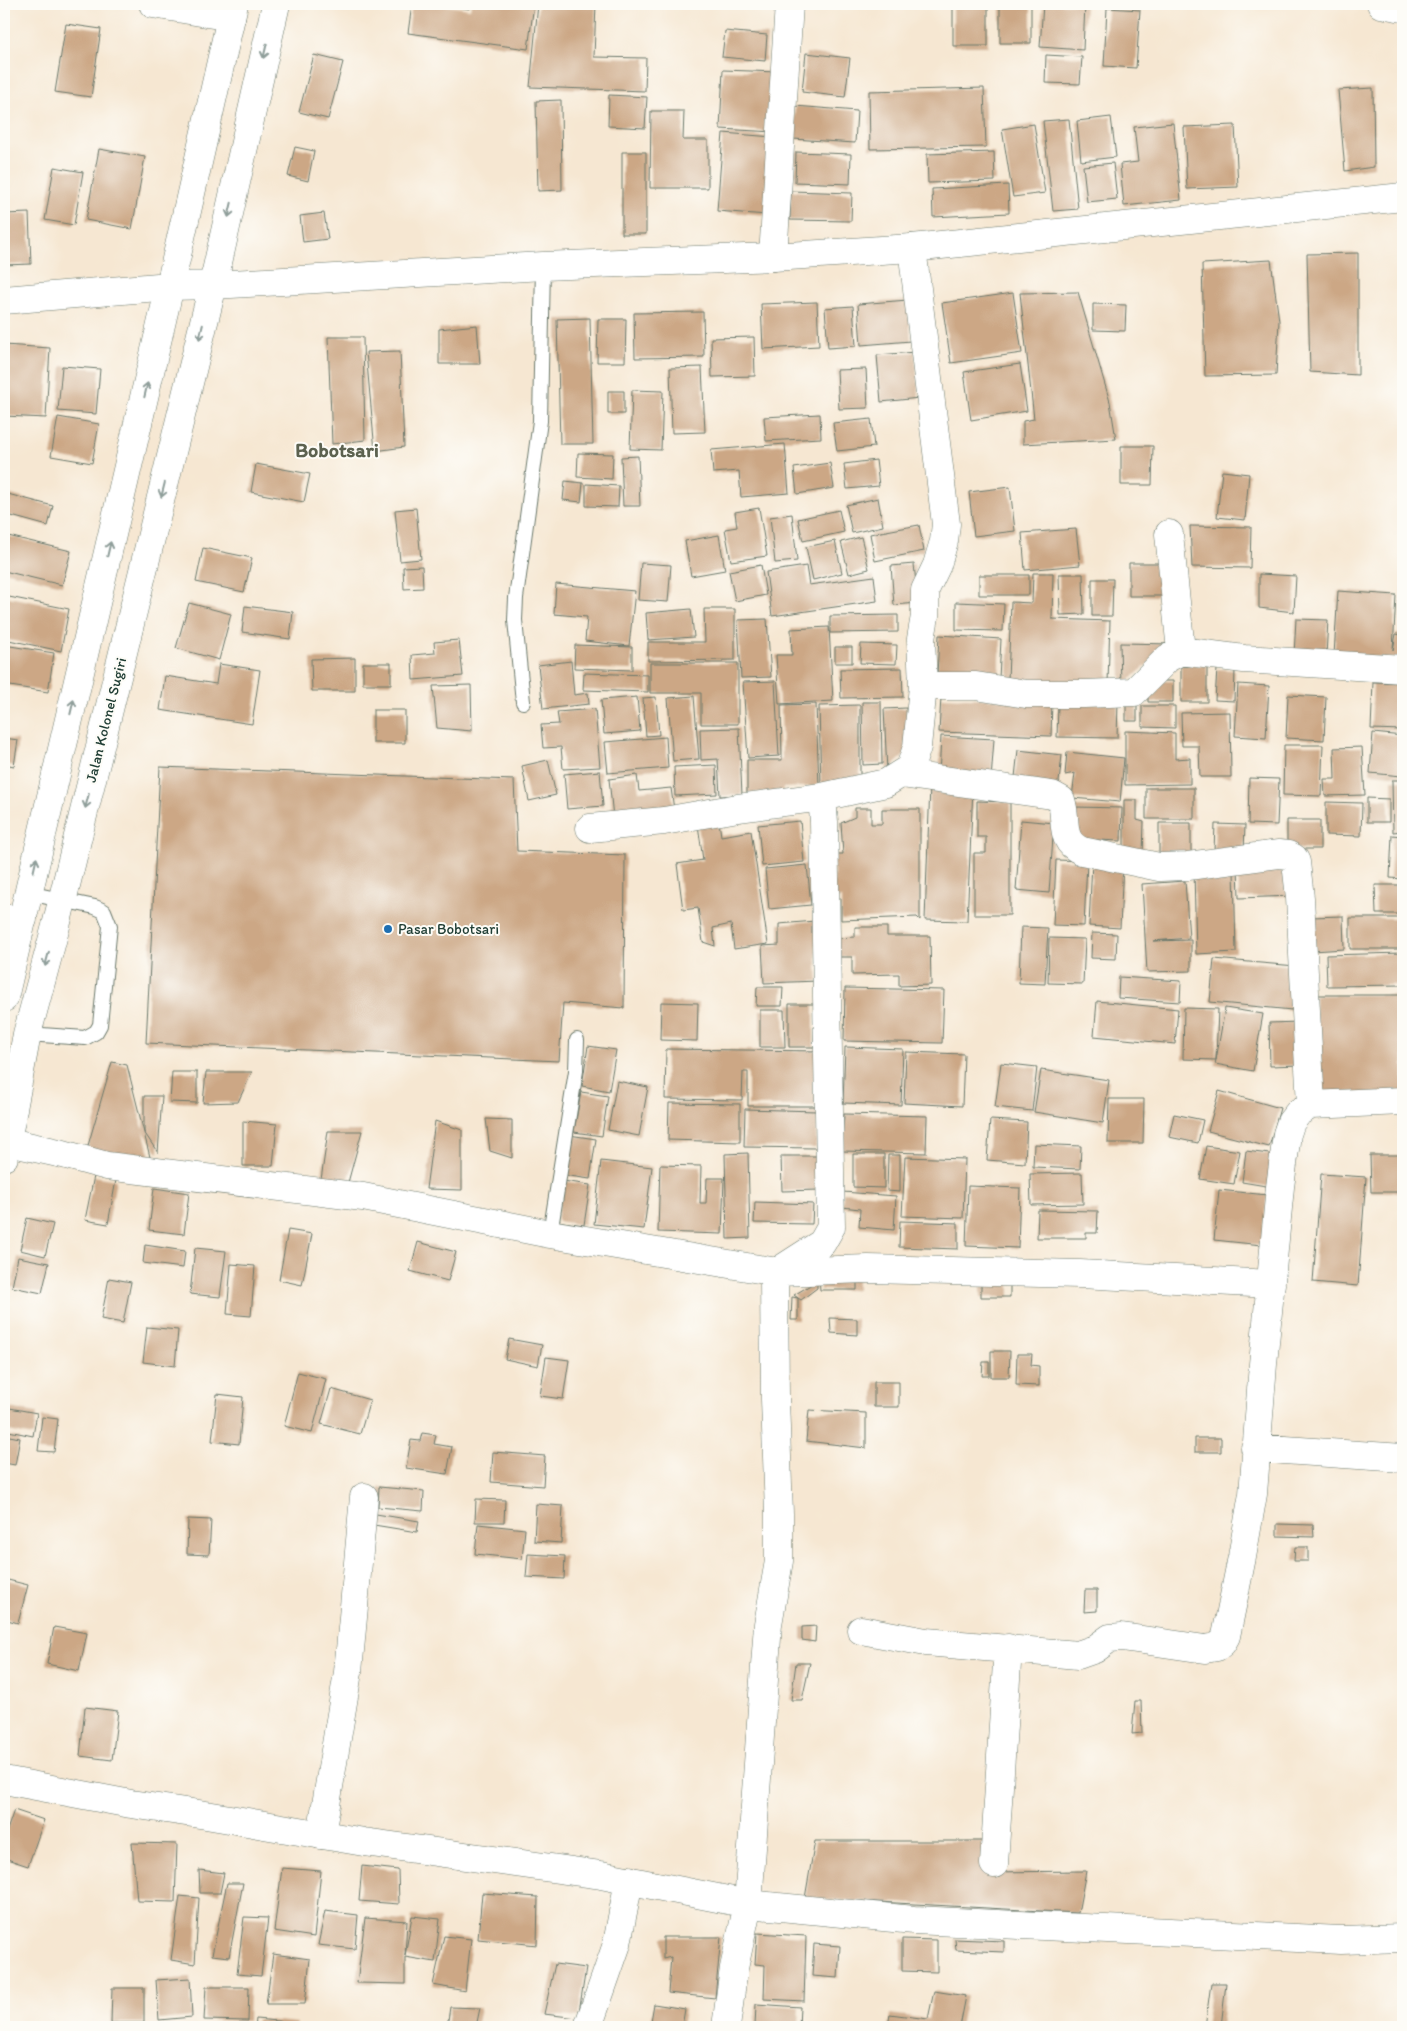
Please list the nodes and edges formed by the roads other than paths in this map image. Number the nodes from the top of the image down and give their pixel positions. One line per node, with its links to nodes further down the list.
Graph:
1 (153, 4): 6 (street)
2 (276, 4): 11 (street, Jalan Kolonel Sugiri, one-way to 11)
3 (789, 4): 9 (street)
4 (1381, 4): 5 (street)
5 (1403, 8)
6 (233, 10): 12 (street)
7 (1403, 197): 8 (street)
8 (912, 248): 9 (street); 17 (street)
9 (773, 257): 10 (street)
10 (543, 266): 11 (street); 18 (lane)
11 (213, 285): 12 (street); 23 (street, Jalan Kolonel Sugiri, one-way to 23)
12 (170, 286): 13 (street); 22 (street, one-way to 12)
13 (4, 300)
14 (1169, 534): 15 (street)
15 (1181, 651): 16 (street); 17 (street)
16 (1403, 669)
17 (923, 686): 19 (street)
18 (523, 702)
19 (901, 774): 20 (street); 29 (street)
20 (822, 797): 21 (street); 32 (street)
21 (590, 828)
22 (28, 893): 23 (lane); 24 (street)
23 (62, 899): 26 (street, Jalan Kolonel Sugiri, one-way to 26); 26 (lane)
24 (13, 919): 25 (street)
25 (4, 998)
26 (27, 1034): 30 (street, Jalan Kolonel Sugiri)
27 (577, 1040): 31 (lane)
28 (1403, 1101): 29 (street)
29 (1310, 1105): 33 (street)
30 (5, 1146): 31 (street)
31 (550, 1234): 32 (street)
32 (777, 1272): 33 (street); 43 (street)
33 (1271, 1284): 34 (street)
34 (1255, 1448): 35 (street); 38 (street)
35 (1403, 1458)
36 (364, 1497): 40 (street)
37 (861, 1630): 38 (street)
38 (1008, 1648): 41 (street)
39 (4, 1780): 40 (street)
40 (321, 1834): 42 (street)
41 (994, 1864)
42 (629, 1880): 43 (street); 45 (street)
43 (748, 1904): 44 (street); 46 (street)
44 (1403, 1938)
45 (588, 2027)
46 (726, 2027)

